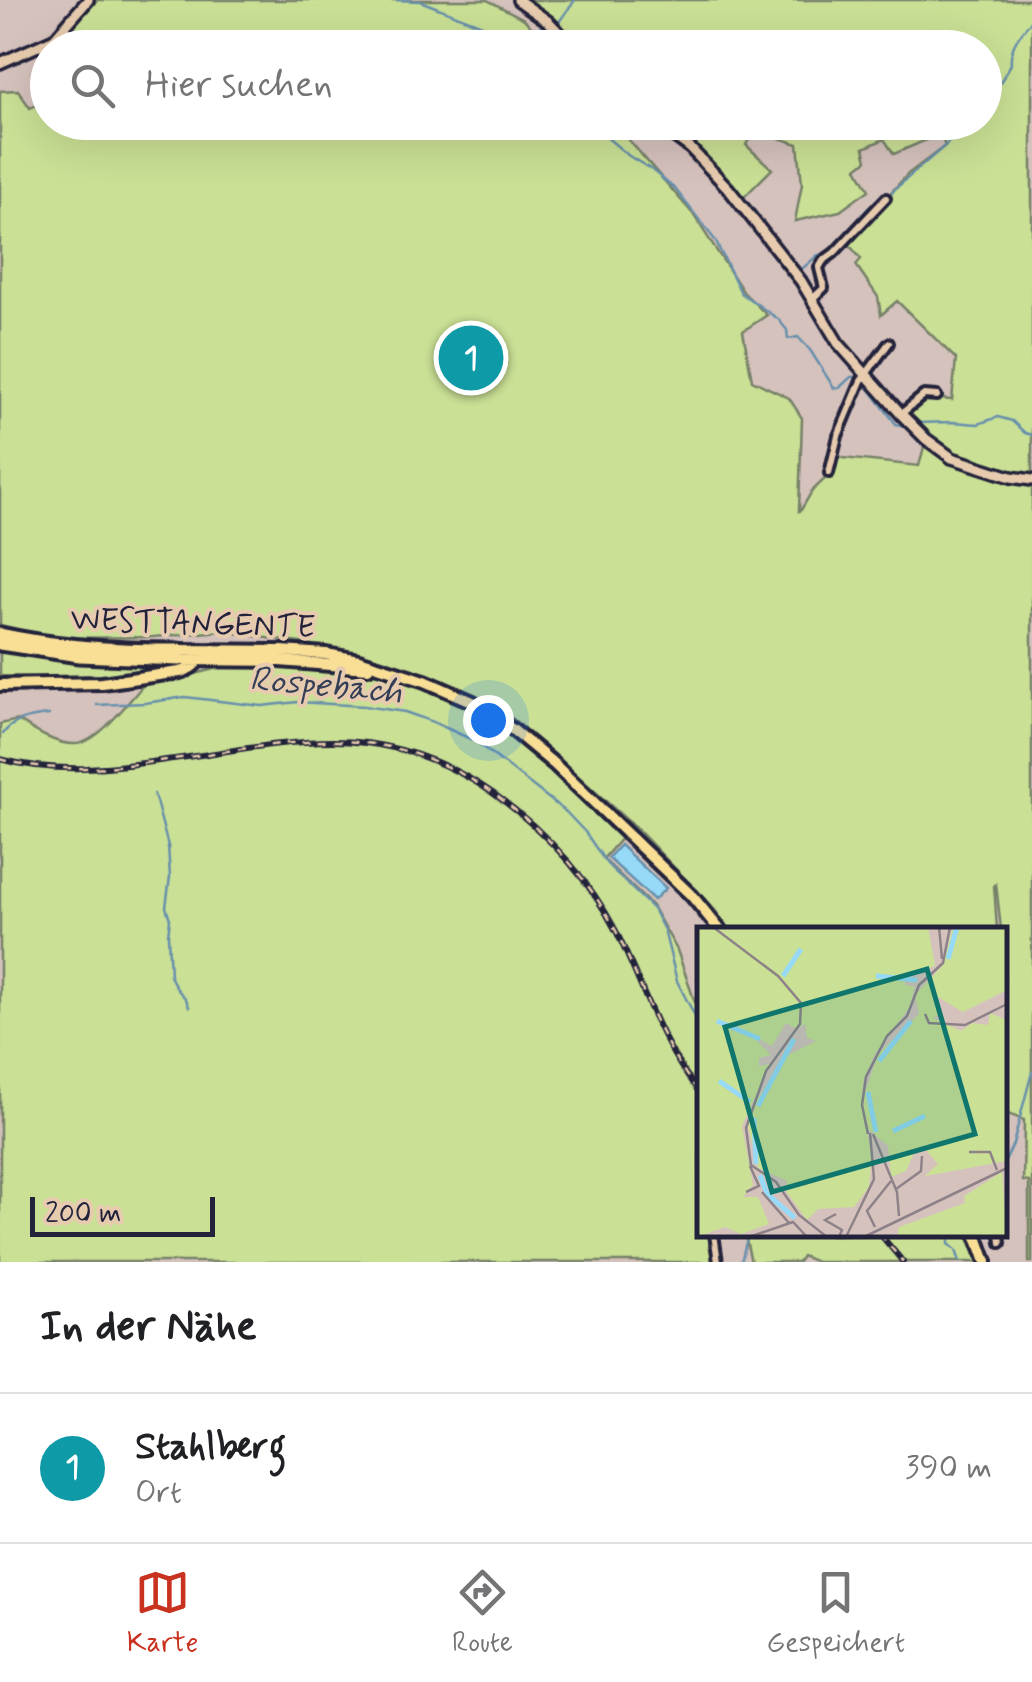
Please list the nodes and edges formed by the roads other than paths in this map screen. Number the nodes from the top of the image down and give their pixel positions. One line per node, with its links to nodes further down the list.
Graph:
1 (88, 0): 3 (main road)
2 (518, 0): 4 (main road)
3 (62, 30)
4 (557, 30)
5 (30, 50): 6 (main road)
6 (0, 63)
7 (679, 140): 9 (main road)
8 (886, 198): 9 (street)
9 (812, 299): 11 (main road)
10 (889, 343): 11 (street)
11 (867, 376): 13 (main road); 14 (street)
12 (936, 396): 13 (street)
13 (901, 414): 15 (main road)
14 (829, 473)
15 (1032, 480)
16 (0, 634): 20 (highway, WESTTANGENTE)
17 (0, 644): 20 (highway, WESTTANGENTE)
18 (215, 650): 19 (main road); 20 (main road, WESTTANGENTE); 21 (main road, WESTTANGENTE)
19 (199, 660): 20 (main road, WESTTANGENTE); 21 (main road, WESTTANGENTE)
20 (180, 661): 22 (main road)
21 (382, 668): 23 (main road, WESTTANGENTE)
22 (0, 685)
23 (718, 927)
24 (714, 1237): 26 (street)
25 (977, 1237): 27 (main road)
26 (718, 1262)
27 (986, 1262)

